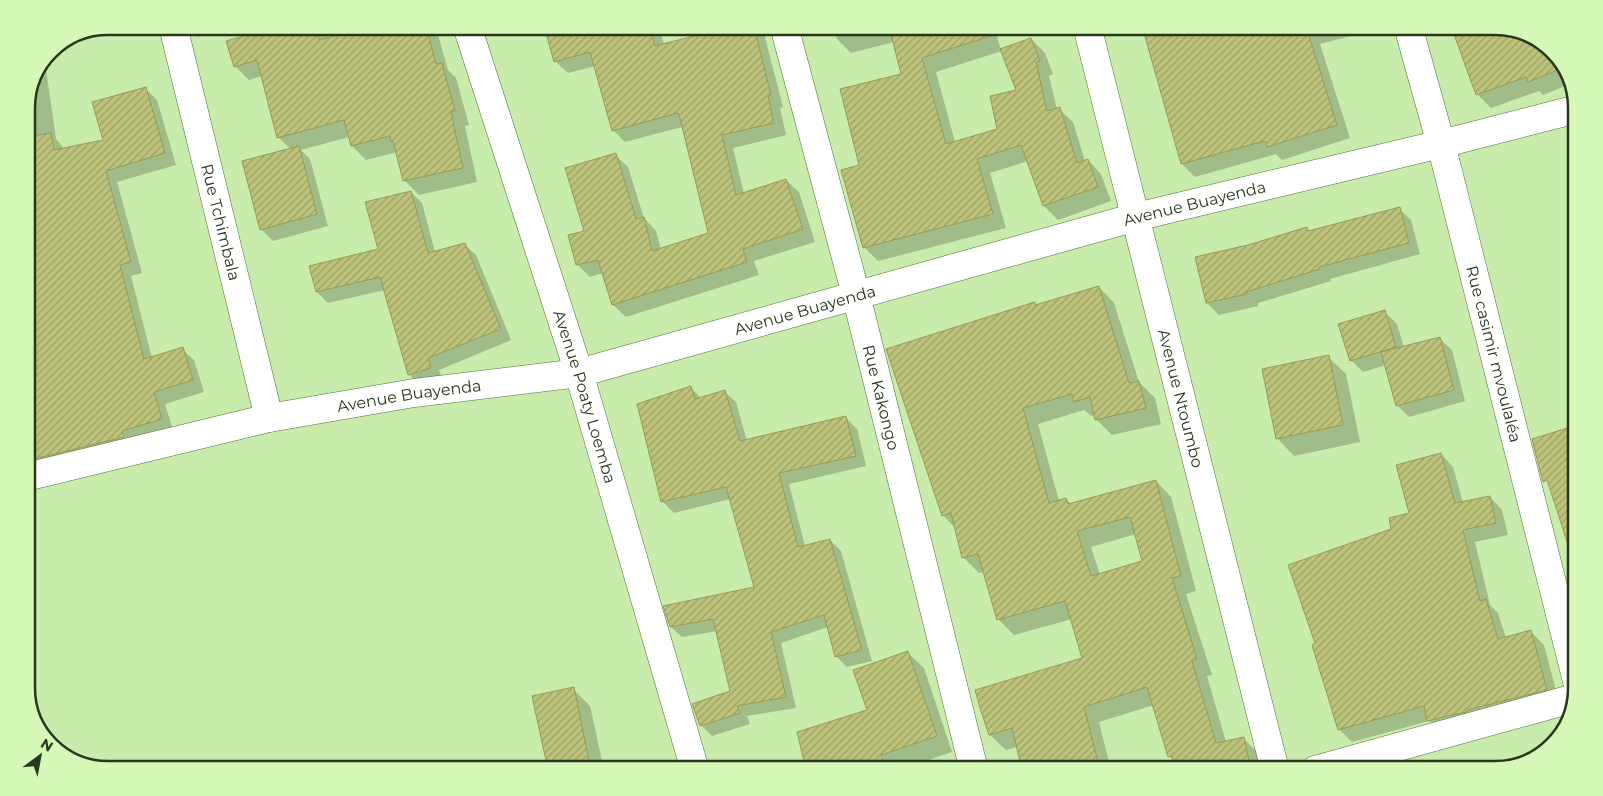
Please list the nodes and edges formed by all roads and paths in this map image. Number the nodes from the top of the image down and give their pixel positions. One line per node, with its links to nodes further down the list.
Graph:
1 (175, 35): 11 (street, Rue Tchimbala)
2 (470, 35): 10 (street, Avenue Poaty Loemba)
3 (786, 35): 9 (street, Rue Kakongo)
4 (1089, 35): 8 (street, Avenue Ntoumbo)
5 (1411, 35): 7 (street, Rue casimir mvoulaléa)
6 (1568, 111): 7 (street, Avenue Buayenda)
7 (1442, 144): 8 (street, Avenue Buayenda); 13 (street, Rue casimir mvoulaléa)
8 (1136, 217): 9 (street, Avenue Buayenda); 17 (street, Avenue Ntoumbo)
9 (856, 295): 10 (street, Avenue Buayenda); 16 (street, Rue Kakongo)
10 (579, 373): 11 (street, Avenue Buayenda); 15 (street, Avenue Poaty Loemba)
11 (269, 418): 12 (street, Avenue Buayenda)
12 (35, 475)
13 (1568, 645)
14 (1567, 700): 18 (street)
15 (693, 761)
16 (972, 761)
17 (1274, 761)
18 (1347, 761)

